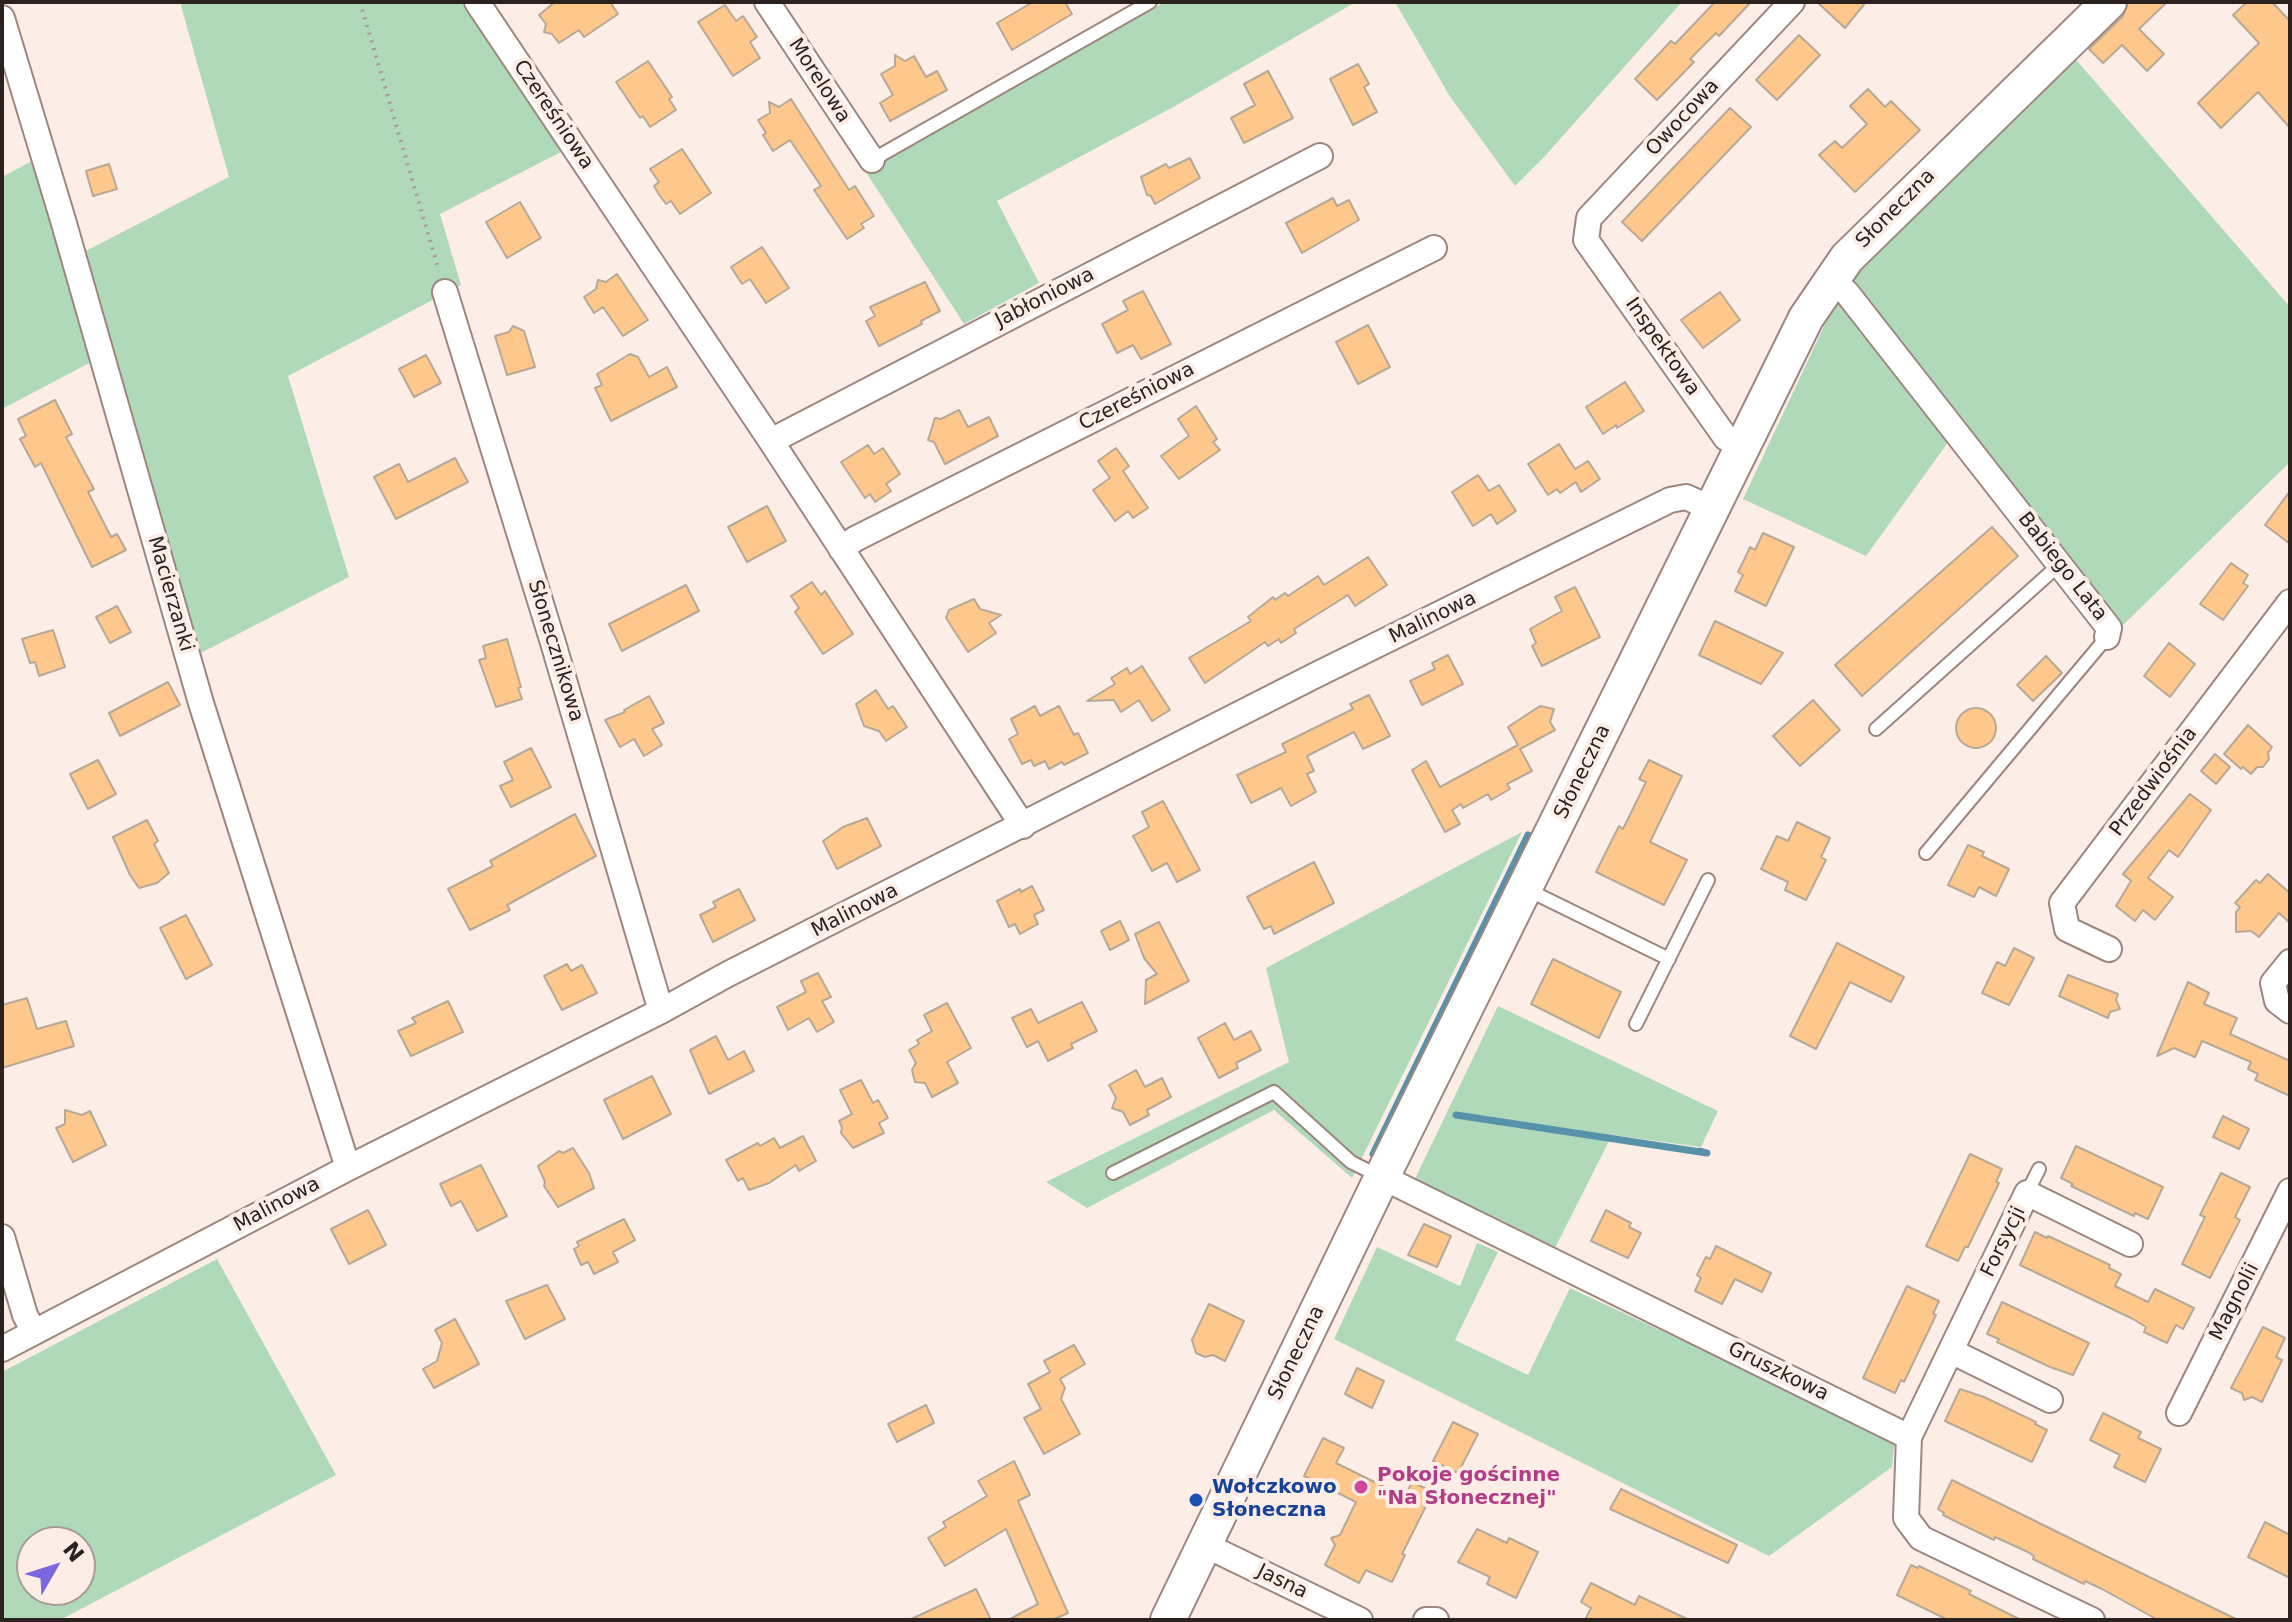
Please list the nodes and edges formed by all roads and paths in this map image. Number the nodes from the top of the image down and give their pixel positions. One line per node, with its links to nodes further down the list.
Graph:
1 (360, 2): 13 (path)
2 (477, 2): 14 (street, Czereśniowa)
3 (767, 2): 9 (street, Morelowa)
4 (1150, 2): 9 (lane)
5 (1792, 2): 10 (street, Owocowa)
6 (2109, 2): 12 (street, Słoneczna)
7 (2, 18): 32 (street, Macierzanki)
8 (1320, 156): 14 (street, Jabłoniowa)
9 (872, 160)
10 (1586, 240): 15 (street, Inspektowa)
11 (1434, 248): 17 (street, Czereśniowa)
12 (1831, 279): 15 (street, Słoneczna); 18 (street, Babiego Lata)
13 (445, 292): 29 (street, Słonecznikowa)
14 (771, 441): 17 (street, Czereśniowa)
15 (1744, 446): 16 (street, Słoneczna)
16 (1713, 509): 22 (street, Malinowa); 25 (street, Słoneczna)
17 (841, 549): 22 (street, Czereśniowa)
18 (2060, 564): 20 (street, Babiego Lata); 21 (lane)
19 (2290, 602): 26 (street, Przedwiośnia)
20 (2107, 637): 23 (lane, Babiego Lata)
21 (1876, 729)
22 (1023, 826): 29 (street, Malinowa)
23 (1926, 853)
24 (1708, 880): 27 (lane)
25 (1526, 889): 27 (lane); 35 (street, Słoneczna)
26 (2109, 949)
27 (1669, 959): 31 (lane)
28 (2290, 962): 30 (street)
29 (661, 1011): 32 (street, Malinowa)
30 (2290, 1011)
31 (1636, 1024)
32 (348, 1168): 40 (street, Malinowa)
33 (2039, 1169): 37 (lane)
34 (1113, 1173): 35 (lane)
35 (1382, 1177): 45 (street, Gruszkowa); 46 (street, Słoneczna)
36 (2290, 1191): 44 (street, Magnolii)
37 (2027, 1193): 39 (street, Forsycji); 42 (street, Forsycji)
38 (2, 1237): 40 (street)
39 (2130, 1244)
40 (34, 1332): 41 (street, Malinowa)
41 (2, 1349)
42 (1951, 1351): 43 (street); 45 (street, Forsycji)
43 (2050, 1400)
44 (2179, 1413)
45 (1909, 1437): 51 (street)
46 (1205, 1545): 47 (street, Słoneczna); 48 (street, Jasna)
47 (1168, 1620)
48 (1360, 1620)
49 (1426, 1620): 50 (street)
50 (1436, 1620)
51 (2092, 1620)

